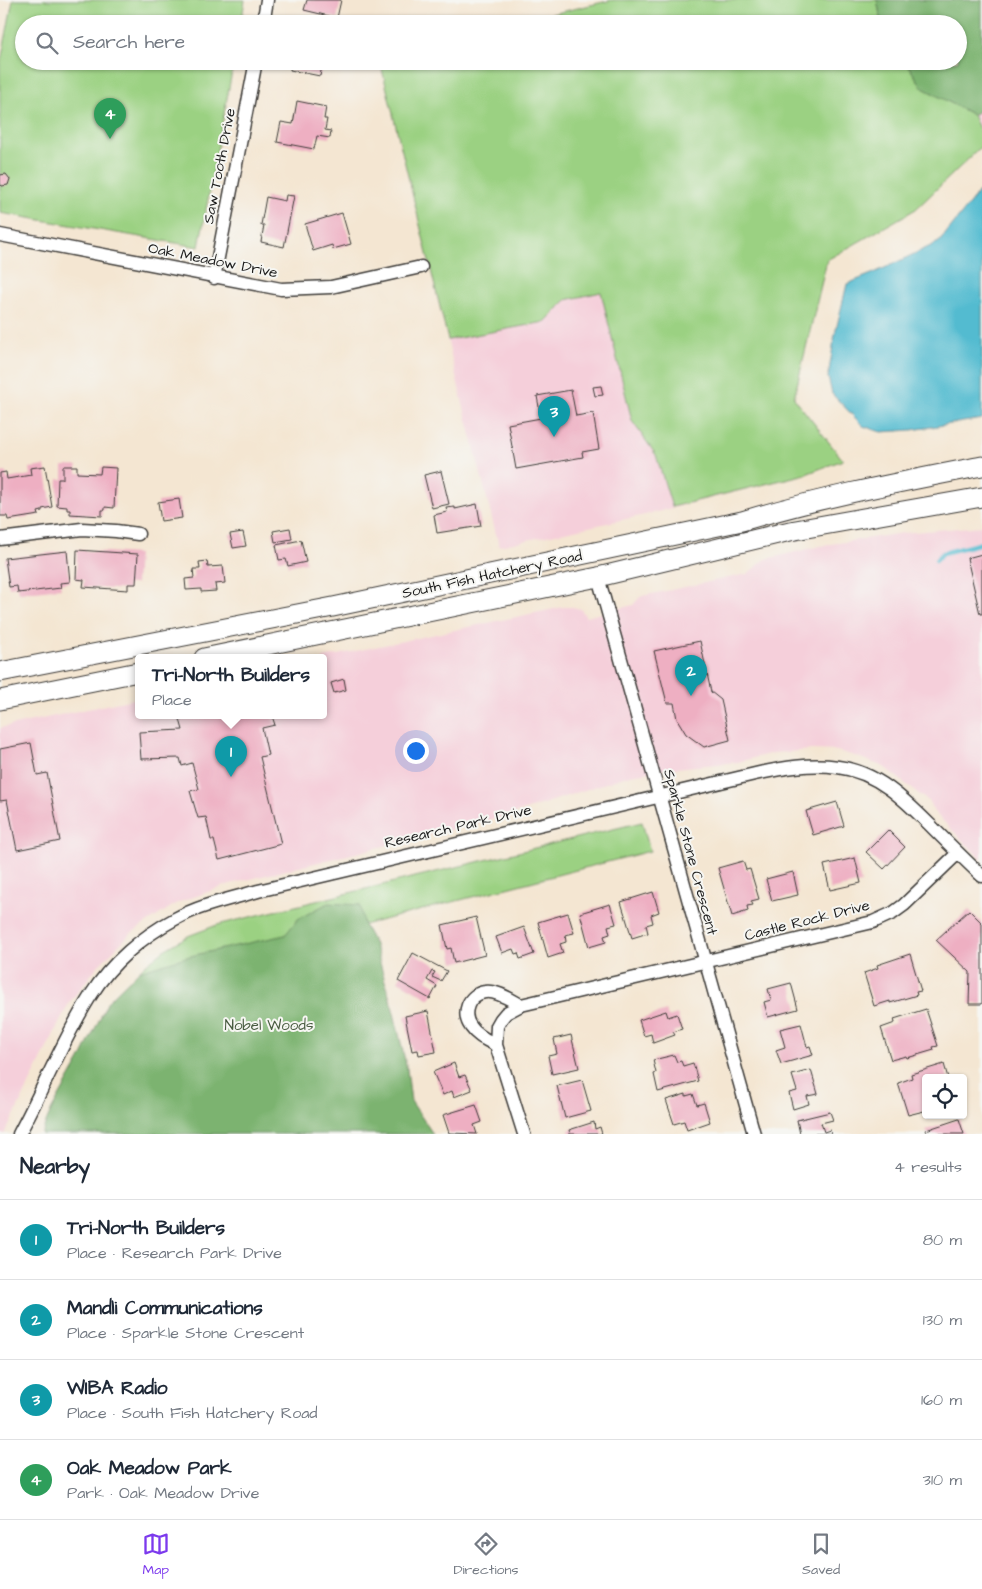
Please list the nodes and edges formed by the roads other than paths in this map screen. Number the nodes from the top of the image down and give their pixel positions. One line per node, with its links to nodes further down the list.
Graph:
1 (268, 0): 2 (street)
2 (265, 15)
3 (254, 70): 6 (street, Saw Tooth Drive)
4 (0, 235): 6 (street, Oak Meadow Drive)
5 (421, 267): 6 (street, Oak Meadow Drive)
6 (214, 278)
7 (982, 466): 13 (main road, South Fish Hatchery Road)
8 (982, 497): 11 (main road, South Fish Hatchery Road)
9 (138, 534): 10 (street)
10 (0, 539)
11 (598, 577): 12 (main road, South Fish Hatchery Road); 16 (street, Sparkle Stone Crescent)
12 (223, 654)
13 (0, 672)
14 (135, 673): 15 (main road)
15 (0, 700)
16 (659, 797): 17 (street, Research Park Drive); 19 (street, Sparkle Stone Crescent); 22 (street, Research Park Drive)
17 (958, 853): 18 (street, Research Park Drive); 19 (street, Castle Rock Drive)
18 (982, 876)
19 (705, 962): 20 (street, Castle Rock Drive); 24 (street, Sparkle Stone Crescent)
20 (521, 1005): 21 (street, Castle Rock Drive); 21 (street)
21 (496, 1045): 23 (street)
22 (19, 1134)
23 (524, 1134)
24 (754, 1134)

